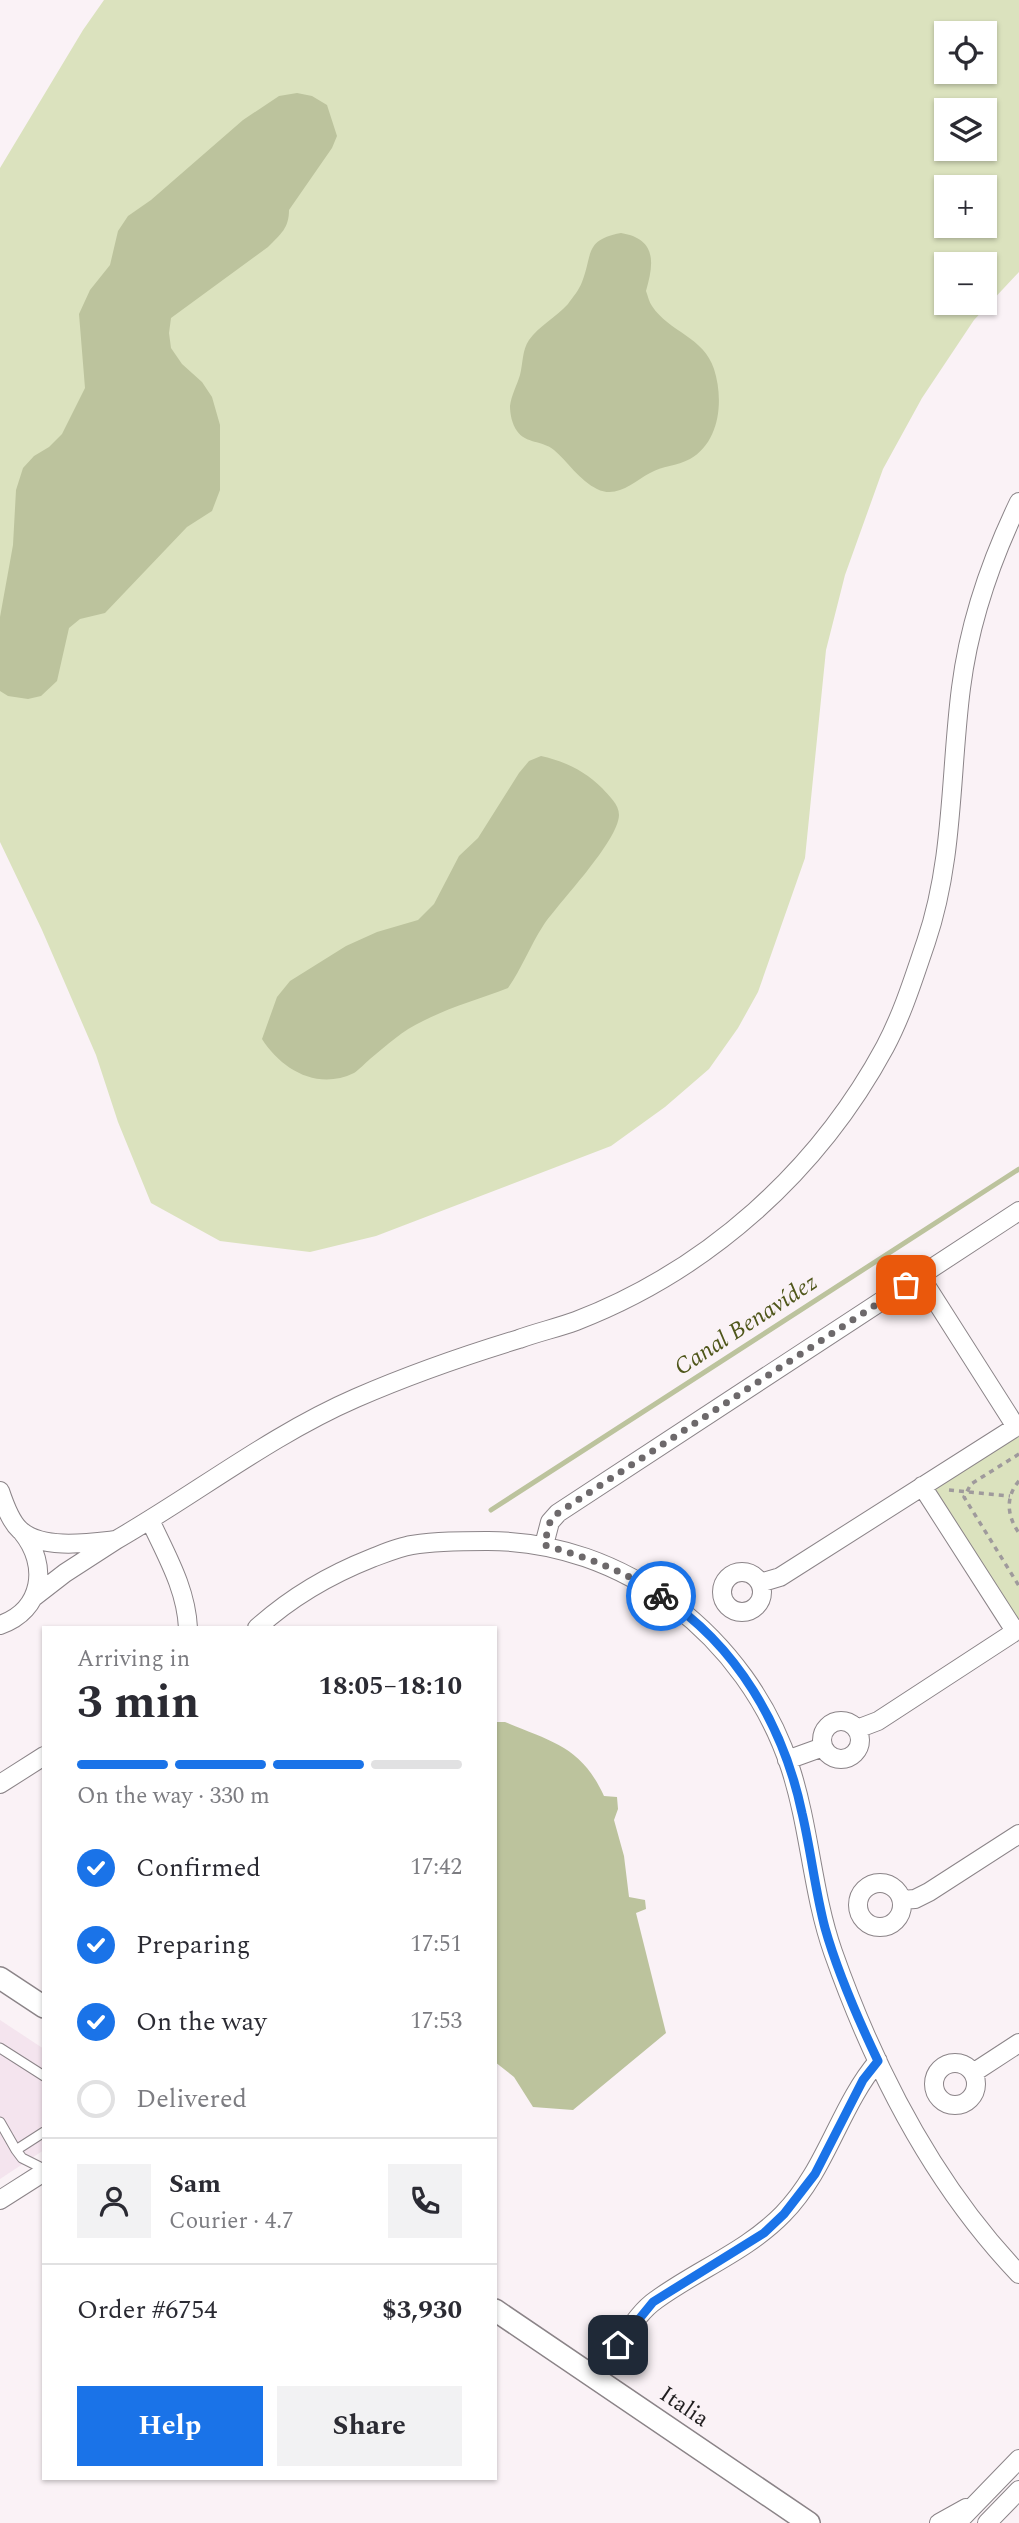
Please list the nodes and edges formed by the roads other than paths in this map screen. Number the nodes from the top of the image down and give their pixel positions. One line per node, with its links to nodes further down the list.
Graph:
1 (1019, 502): 8 (street)
2 (1019, 1211): 3 (street)
3 (920, 1276): 4 (street); 11 (street)
4 (1017, 1426): 5 (street)
5 (922, 1486): 12 (street); 17 (street)
6 (0, 1491): 9 (street)
7 (0, 1520): 9 (street)
8 (150, 1520): 10 (street); 15 (street)
9 (20, 1530): 10 (street); 13 (street)
10 (116, 1539): 13 (street)
11 (544, 1545): 16 (street); 21 (street)
12 (760, 1583)
13 (34, 1597): 14 (street)
14 (0, 1625)
15 (188, 1626)
16 (259, 1626)
17 (1017, 1630): 18 (street)
18 (857, 1729): 19 (street); 19 (street)
19 (823, 1747): 21 (street)
20 (42, 1757): 22 (street)
21 (787, 1760): 29 (street)
22 (0, 1784)
23 (1019, 1834): 24 (street)
24 (902, 1900)
25 (0, 1978): 26 (street)
26 (42, 2006)
27 (1019, 2043): 30 (street)
28 (0, 2048): 31 (lane)
29 (878, 2061): 38 (street); 40 (street)
30 (973, 2073)
31 (42, 2075)
32 (0, 2122): 34 (lane)
33 (42, 2133): 34 (lane)
34 (16, 2150): 35 (lane)
35 (42, 2169)
36 (42, 2171): 37 (street)
37 (0, 2200)
38 (1019, 2274)
39 (497, 2311): 45 (street, Italia)
40 (618, 2345)
41 (1019, 2459): 43 (street)
42 (1019, 2490): 44 (street)
43 (978, 2501): 46 (street); 47 (street)
44 (991, 2520)
45 (809, 2523)
46 (939, 2523)
47 (957, 2523)

